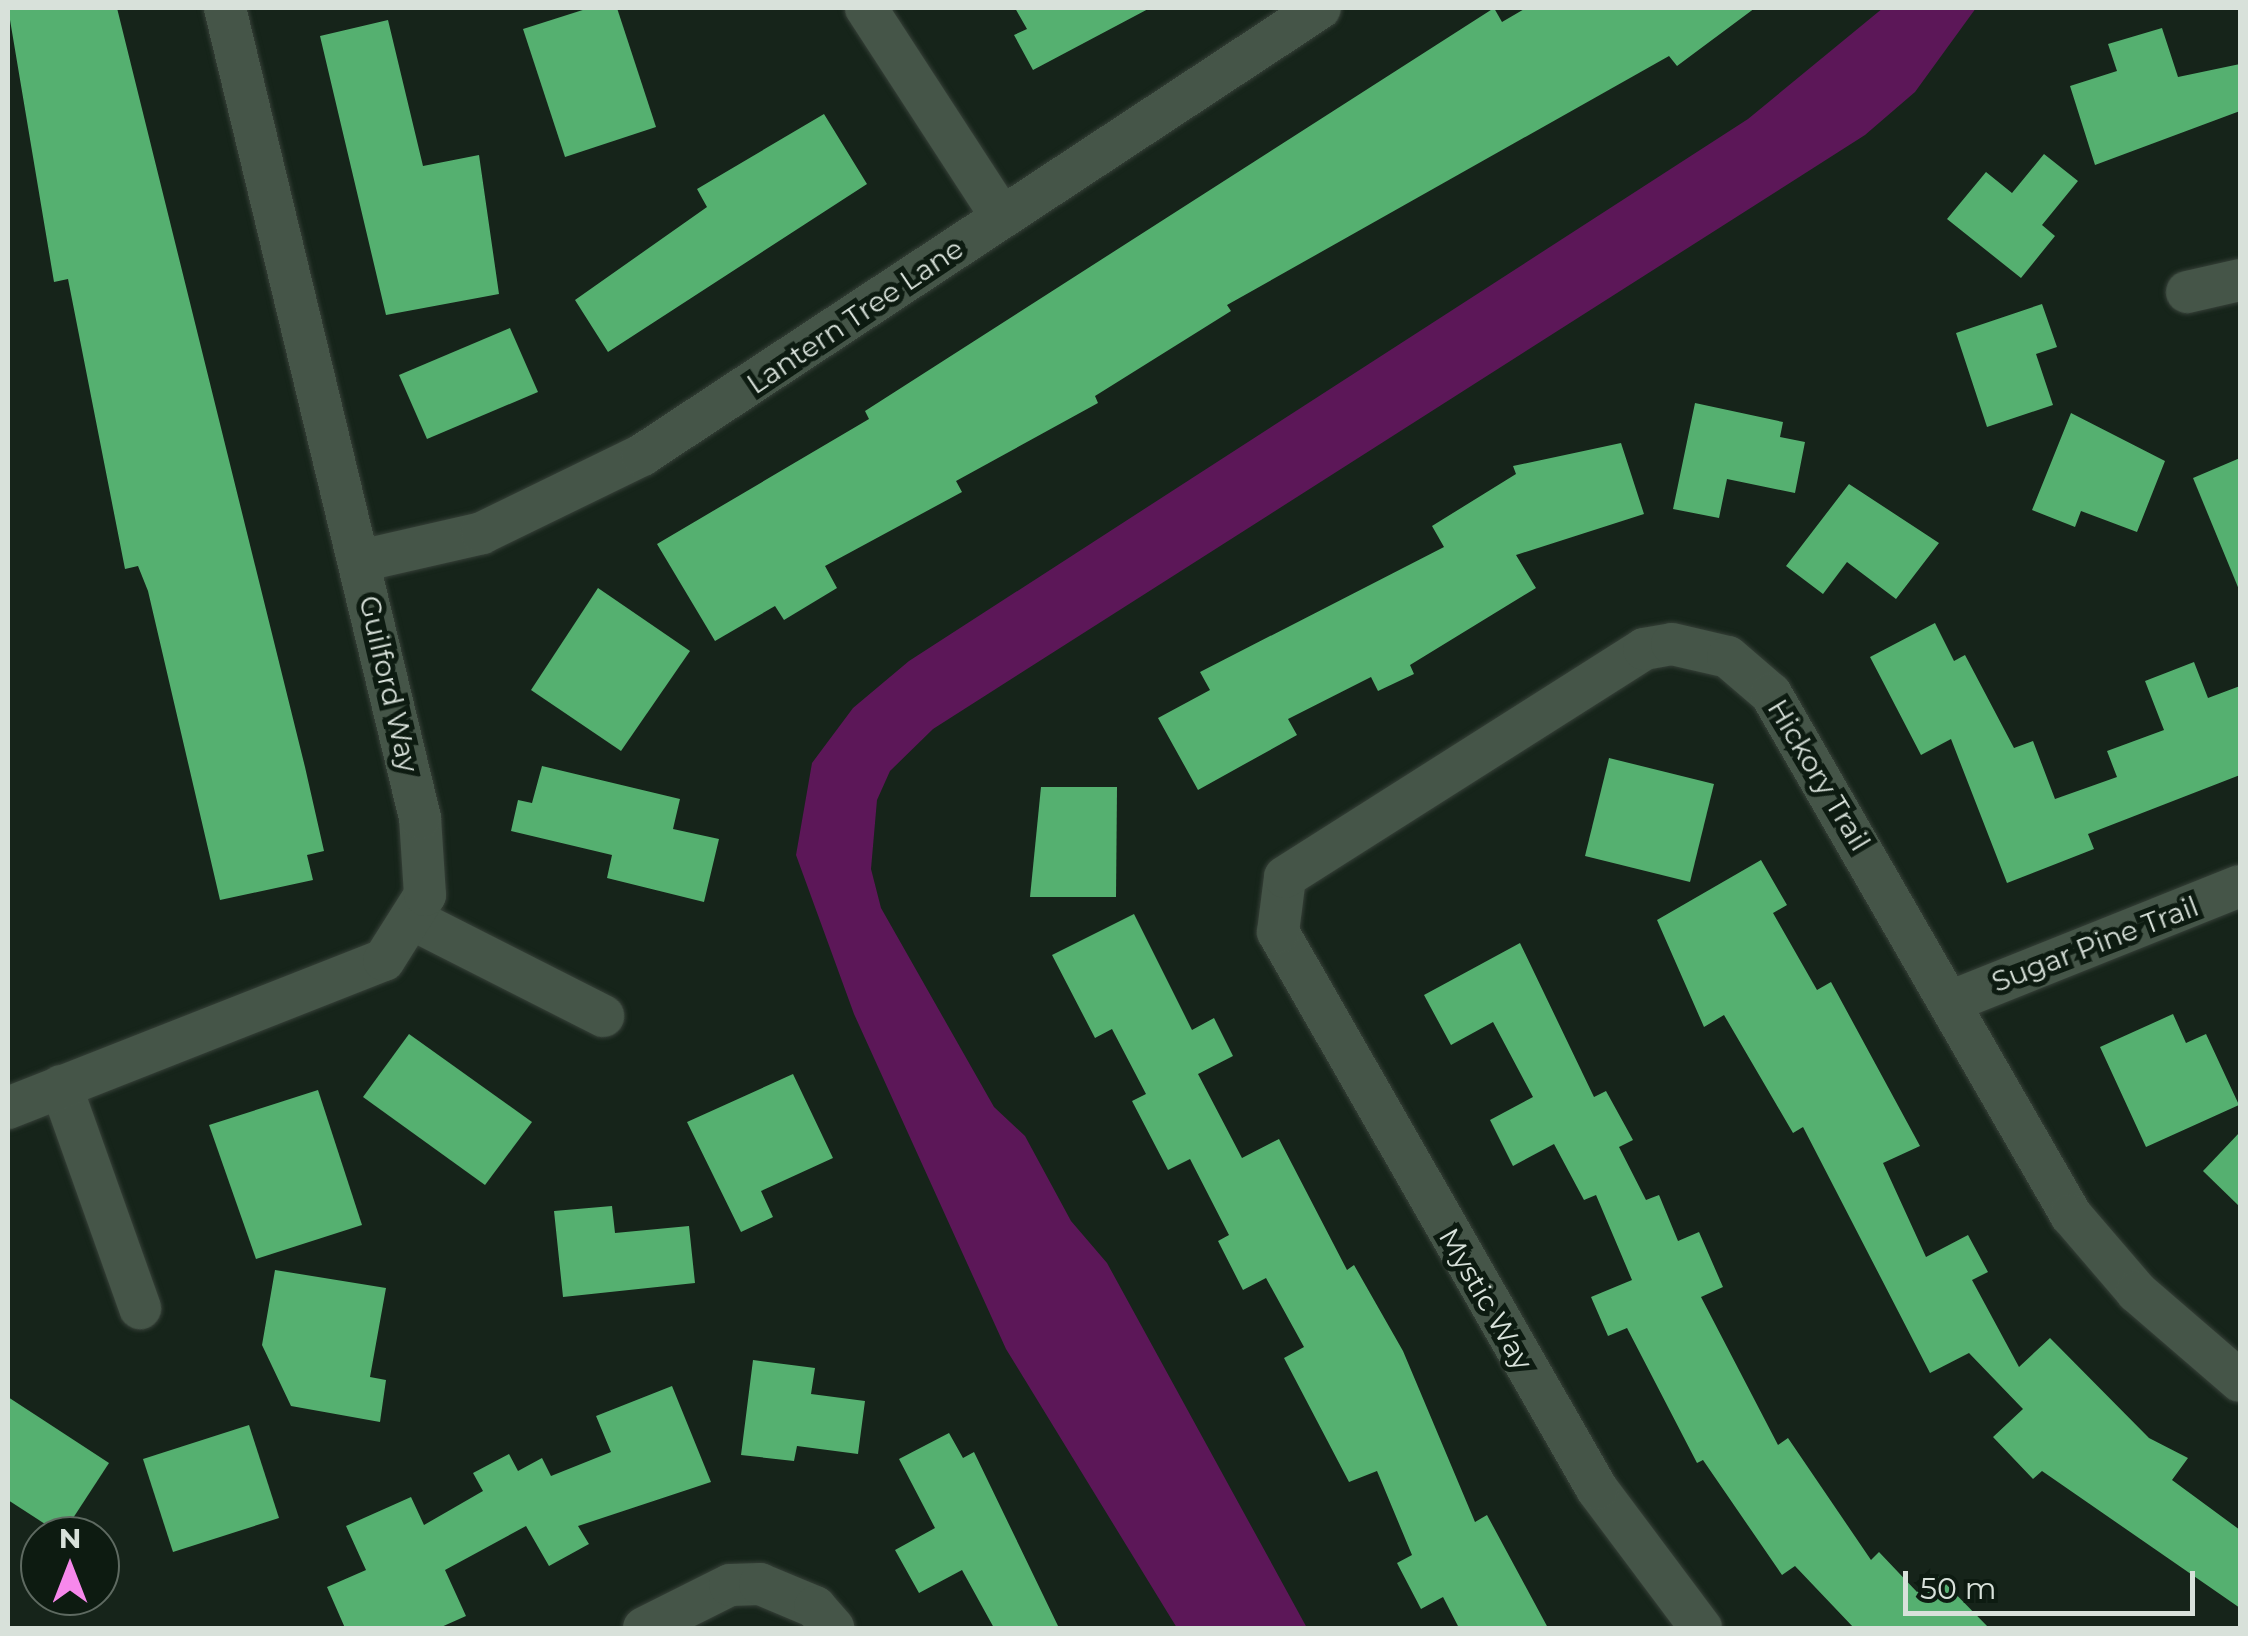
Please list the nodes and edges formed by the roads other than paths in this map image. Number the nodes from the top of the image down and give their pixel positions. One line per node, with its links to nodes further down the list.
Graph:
1 (225, 8): 7 (street, Guilford Way)
2 (866, 8): 4 (street)
3 (1320, 8): 4 (street, Lantern Tree Lane)
4 (1001, 216): 7 (street, Lantern Tree Lane)
5 (2240, 280): 6 (street)
6 (2187, 292)
7 (360, 561): 9 (street, Guilford Way)
8 (2240, 886): 11 (street, Sugar Pine Trail)
9 (416, 920): 12 (street); 13 (street, Guilford Way)
10 (1289, 958): 11 (street, Hickory Trail); 19 (street, Mystic Way)
11 (1950, 1002): 16 (street, Hickory Trail)
12 (603, 1016)
13 (60, 1086): 14 (street, Guilford Way); 15 (street)
14 (8, 1108)
15 (140, 1308)
16 (2240, 1381)
17 (644, 1628): 18 (street)
18 (833, 1628)
19 (1701, 1628)

